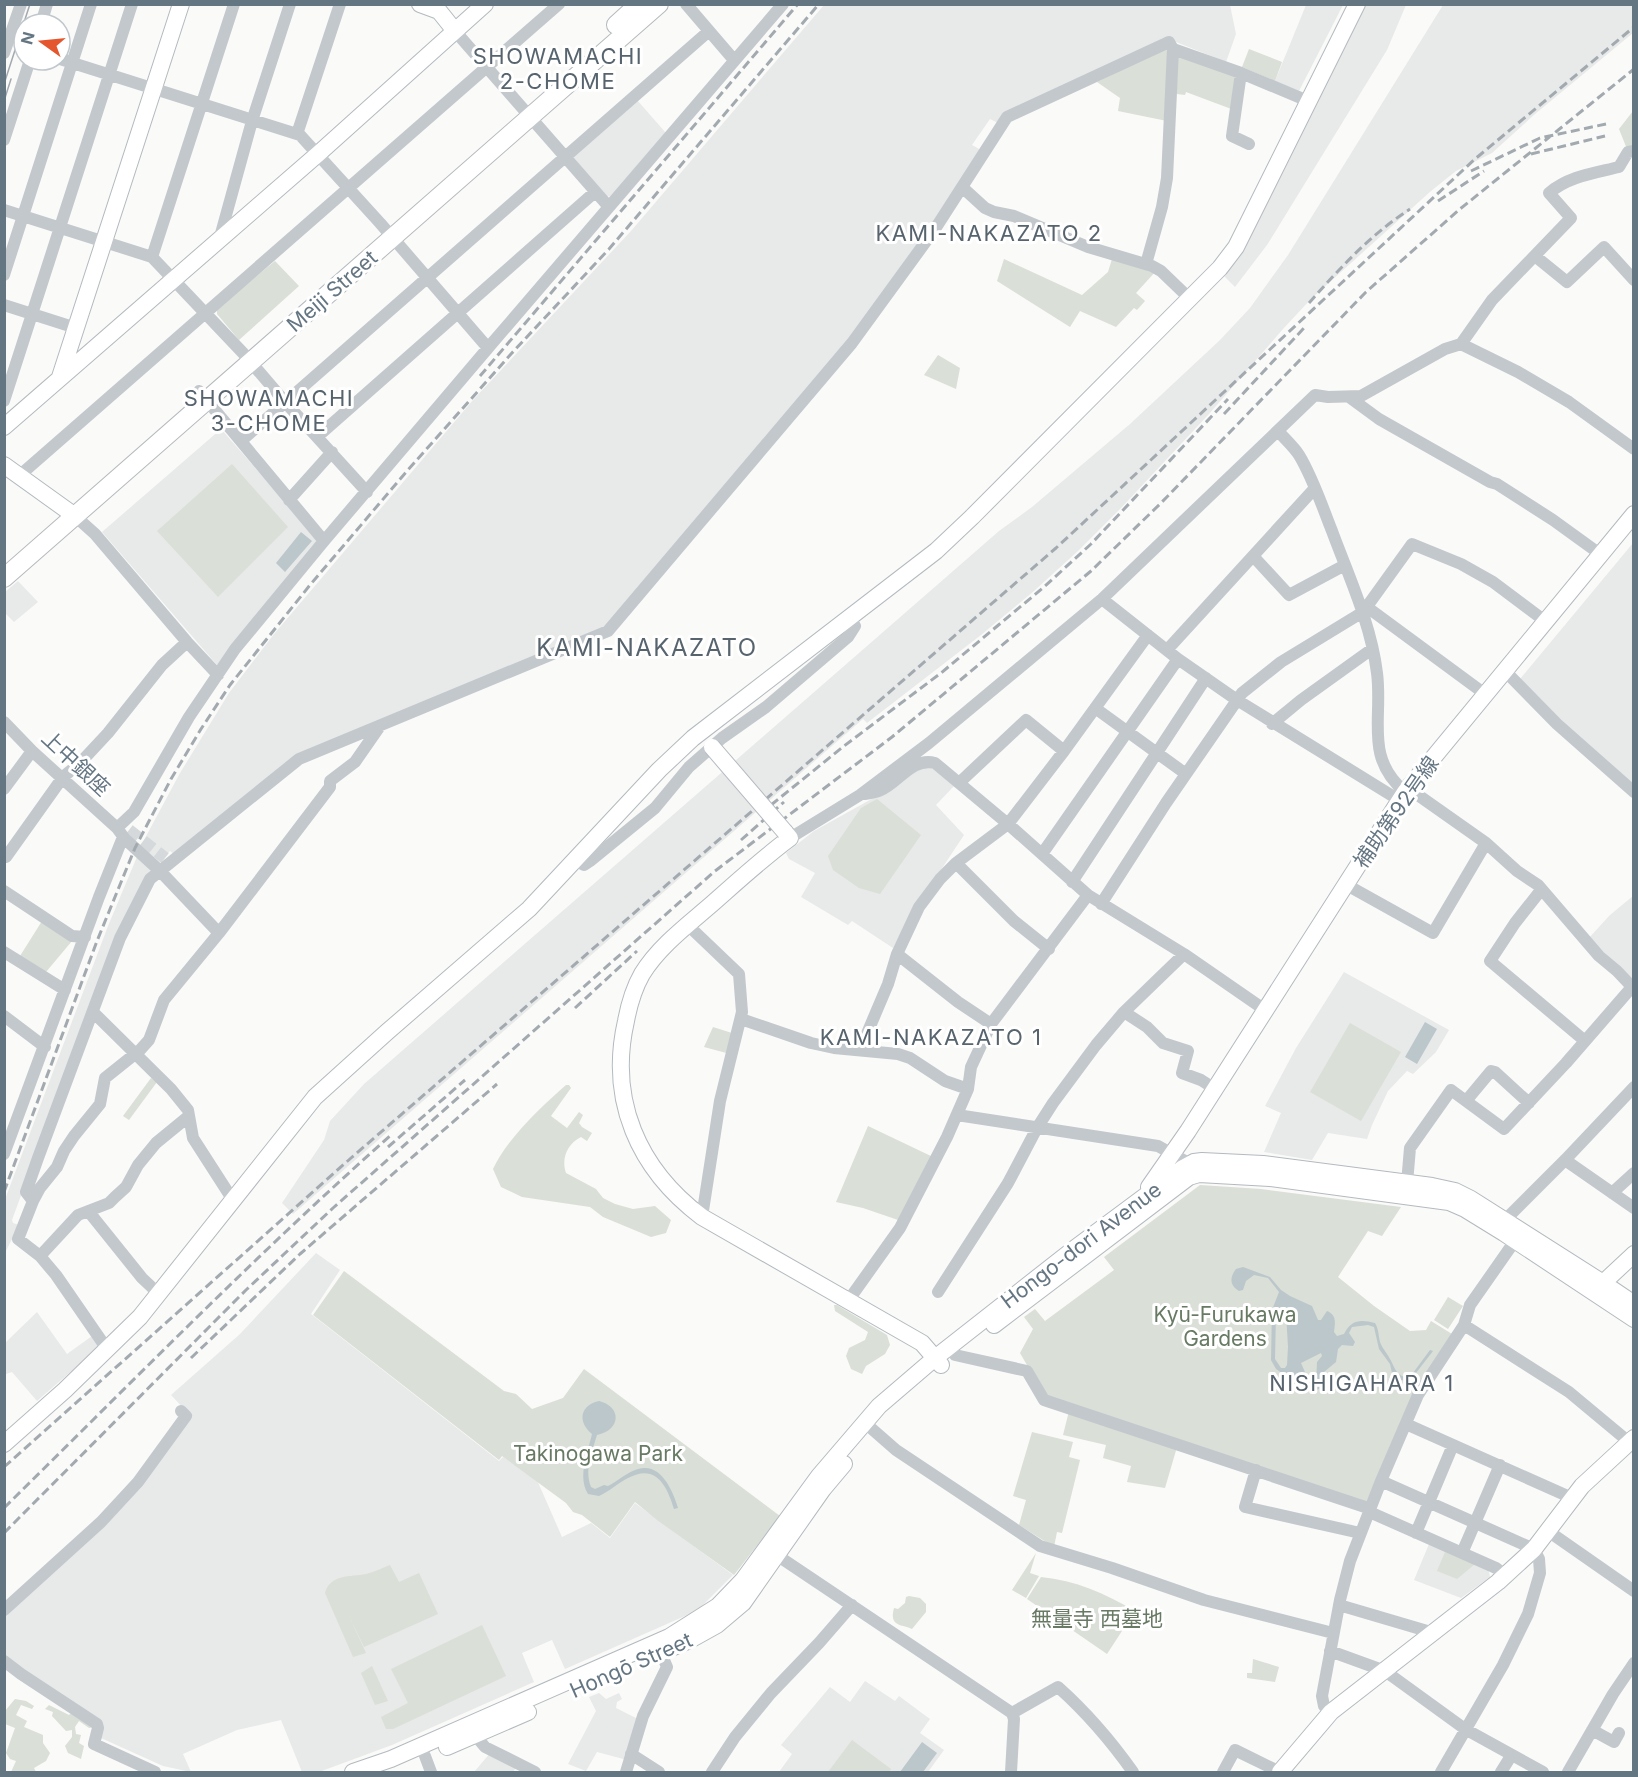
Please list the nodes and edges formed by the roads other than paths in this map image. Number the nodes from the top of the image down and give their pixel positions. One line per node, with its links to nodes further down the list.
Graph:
1 (21, 4): 20 (street)
2 (91, 4): 22 (street)
3 (132, 4): 27 (street)
4 (181, 4): 28 (street)
5 (234, 4): 30 (street)
6 (290, 4): 32 (street)
7 (340, 4): 33 (street)
8 (420, 4): 16 (street)
9 (485, 4): 17 (street)
10 (559, 4): 23 (street)
11 (639, 4): 31 (main road, Meiji Street)
12 (659, 4): 31 (main road, Meiji Street)
13 (686, 4): 18 (street)
14 (783, 4): 21 (street)
15 (1357, 4): 29 (street)
16 (440, 8): 17 (street)
17 (455, 31): 23 (street); 37 (street)
18 (709, 31): 21 (street); 38 (street)
19 (1173, 49): 26 (street); 39 (street); 51 (street)
20 (4, 53)
21 (734, 60): 42 (street)
22 (72, 63): 27 (street)
23 (487, 67): 31 (street); 40 (street)
24 (26, 72): 34 (street)
25 (69, 72): 44 (street)
26 (1241, 73): 29 (street); 35 (street)
27 (110, 75): 28 (street); 45 (street)
28 (153, 89): 30 (street); 48 (street)
29 (1308, 101): 56 (street)
30 (202, 104): 32 (street); 50 (street)
31 (527, 111): 38 (street); 46 (main road, Meiji Street)
32 (252, 121): 33 (street); 47 (street)
33 (297, 134): 37 (street)
34 (4, 140)
35 (1249, 144)
36 (1634, 151): 49 (street)
37 (318, 154): 40 (street); 47 (street)
38 (565, 157): 41 (street); 53 (street)
39 (962, 187): 51 (street); 106 (street)
40 (349, 189): 46 (street); 59 (street)
41 (595, 192): 42 (street); 60 (street)
42 (609, 207): 63 (street)
43 (4, 210): 44 (street)
44 (23, 216): 45 (street); 52 (street)
45 (60, 228): 48 (street); 58 (street)
46 (389, 233): 53 (street); 64 (main road, Meiji Street)
47 (220, 237): 54 (street)
48 (104, 242): 50 (street); 61 (street)
49 (1534, 256): 55 (street); 62 (street)
50 (152, 257): 54 (street)
51 (1146, 264): 56 (street)
52 (4, 275)
53 (427, 278): 60 (street); 69 (street)
54 (173, 279): 59 (street); 65 (street)
55 (1634, 280)
56 (1188, 297): 91 (street)
57 (4, 305): 58 (street)
58 (32, 314): 61 (street); 68 (street)
59 (207, 314): 64 (street); 77 (street)
60 (458, 314): 63 (street); 72 (street)
61 (76, 328): 65 (street)
62 (1461, 344): 67 (street); 74 (street)
63 (488, 348): 79 (street)
64 (247, 357): 66 (main road, Meiji Street); 69 (street)
65 (60, 378): 70 (street)
66 (203, 396): 73 (street); 81 (main road, Meiji Street)
67 (1349, 397): 71 (street); 84 (street)
68 (4, 400)
69 (285, 402): 72 (street); 73 (street)
70 (4, 427)
71 (1278, 431): 78 (street); 89 (street)
72 (318, 436): 75 (street)
73 (241, 441): 80 (street)
74 (1634, 449)
75 (332, 452): 79 (street); 80 (street)
76 (4, 465): 77 (street)
77 (20, 476): 81 (street)
78 (1315, 488): 85 (street); 87 (street)
79 (367, 492): 83 (street)
80 (289, 500): 83 (street)
81 (70, 512): 86 (main road, Meiji Street); 88 (main road, Meiji Street); 94 (street)
82 (1634, 514): 84 (street, 補助第92号線)
83 (324, 541): 99 (street)
84 (1600, 554): 92 (street, 補助第92号線)
85 (1253, 556): 87 (street); 96 (street)
86 (4, 563)
87 (1345, 565): 90 (street)
88 (4, 578)
89 (1102, 599): 93 (street); 118 (street)
90 (1363, 608): 92 (street); 95 (street); 101 (street); 102 (street)
91 (850, 619): 108 (street); 125 (street)
92 (1545, 621): 98 (street, 補助第92号線)
93 (1148, 635): 96 (street); 103 (street)
94 (187, 642): 99 (street); 113 (street)
95 (1372, 649): 105 (street); 117 (street)
96 (1167, 650): 97 (street)
97 (1178, 659): 100 (street); 107 (street)
98 (1504, 670): 101 (street, 補助第92号線); 116 (street)
99 (218, 675): 120 (street)
100 (1206, 678): 102 (street); 111 (street)
101 (1485, 694): 117 (street, 補助第92号線)
102 (1237, 700): 105 (street); 112 (street)
103 (1095, 708): 107 (street); 110 (street)
104 (4, 722): 109 (street, 上中銀座)
105 (1272, 724): 117 (street)
106 (381, 725): 127 (street); 135 (street)
107 (1126, 732): 111 (street); 123 (street)
108 (712, 747): 121 (street, bridge); 125 (street)
109 (32, 751): 113 (street, 上中銀座); 115 (street)
110 (1064, 751): 114 (street); 119 (street)
111 (1156, 753): 112 (street); 128 (street)
112 (1186, 774): 133 (street)
113 (63, 777): 120 (street, 上中銀座); 124 (street)
114 (959, 783): 118 (street); 119 (street)
115 (4, 789)
116 (1634, 792)
117 (1404, 794): 122 (street); 129 (street, 補助第92号線)
118 (861, 795): 121 (street)
119 (1008, 824): 123 (street); 126 (street)
120 (120, 833): 127 (street, 上中銀座); 136 (street)
121 (787, 835): 177 (street)
122 (1486, 843): 129 (street); 130 (street)
123 (1042, 854): 128 (street)
124 (6, 857)
125 (575, 860): 171 (street)
126 (956, 863): 137 (street); 139 (street)
127 (160, 871): 135 (street, 上中銀座); 144 (street)
128 (1072, 882): 132 (street)
129 (1346, 884): 143 (street, 補助第92号線)
130 (1541, 890): 141 (street); 149 (street)
131 (4, 891): 136 (street)
132 (1088, 895): 133 (street); 137 (street)
133 (1101, 904): 140 (street)
134 (695, 932): 147 (street)
135 (219, 933): 152 (street)
136 (85, 937): 142 (street)
137 (1049, 949): 148 (street)
138 (4, 952): 142 (street)
139 (897, 954): 148 (street); 151 (street)
140 (1185, 954): 143 (street); 145 (street)
141 (1633, 988): 149 (street)
142 (65, 990): 150 (street)
143 (1265, 1010): 155 (street, 補助第92号線)
144 (92, 1012): 152 (street); 173 (street)
145 (1124, 1012): 155 (street); 160 (street)
146 (4, 1016): 150 (street)
147 (741, 1019): 151 (street); 177 (street)
148 (991, 1024): 154 (street)
149 (1585, 1041): 157 (street)
150 (45, 1047): 163 (street)
151 (860, 1050): 154 (street)
152 (135, 1053): 159 (street); 173 (street)
153 (1634, 1088): 165 (street)
154 (968, 1089): 158 (street)
155 (1215, 1089): 164 (street, 補助第92号線)
156 (1466, 1101): 157 (street); 157 (street); 169 (street)
157 (1529, 1103)
158 (957, 1115): 160 (street); 184 (street)
159 (189, 1116): 161 (street); 162 (street)
160 (1037, 1128): 164 (street); 182 (street)
161 (168, 1134): 162 (street); 176 (street)
162 (193, 1138): 171 (street)
163 (4, 1154)
164 (1180, 1158): 166 (street, Hongo-dori Avenue); 168 (street, 補助第92号線); 172 (street, 補助第92号線)
165 (1565, 1160): 170 (street); 178 (street)
166 (1214, 1168): 169 (street, Hongo-dori Avenue); 174 (street, Hongo-dori Avenue); 178 (street, Hongo-dori Avenue)
167 (1634, 1173): 170 (street)
168 (1169, 1178): 172 (street, Hongo-dori Avenue); 174 (street, 補助第92号線)
169 (1407, 1183): 178 (street, Hongo-dori Avenue)
170 (1612, 1193): 175 (street)
171 (234, 1198): 183 (street)
172 (1139, 1200): 189 (street, Hongo-dori Avenue)
173 (33, 1201): 180 (street)
174 (1158, 1201): 189 (street, Hongo-dori Avenue)
175 (1634, 1208)
176 (89, 1212): 180 (street); 183 (street)
177 (702, 1217): 184 (street)
178 (1511, 1232): 181 (street, Hongo-dori Avenue); 186 (street, Hongo-dori Avenue); 187 (street)
179 (1634, 1254): 181 (street)
180 (40, 1256): 188 (street)
181 (1603, 1283): 185 (street, Hongo-dori Avenue)
182 (938, 1292)
183 (159, 1294): 188 (street)
184 (848, 1301): 189 (street)
185 (1634, 1304)
186 (1634, 1319)
187 (1464, 1325): 191 (street); 193 (street)
188 (107, 1350): 194 (street)
189 (944, 1359): 192 (street, Hongo-dori Avenue); 197 (street); 232 (street, Hongo-dori Avenue)
190 (181, 1411): 213 (street)
191 (1406, 1424): 195 (street); 198 (street)
192 (872, 1429): 208 (street, Hongō Street); 214 (street)
193 (1631, 1440): 199 (street)
194 (4, 1444)
195 (1453, 1445): 196 (street); 200 (street)
196 (1500, 1465): 199 (street); 202 (street)
197 (1256, 1470): 201 (street); 204 (street)
198 (1381, 1481): 200 (street); 201 (street)
199 (1572, 1498): 203 (street)
200 (1429, 1502): 202 (street); 205 (street)
201 (1369, 1511): 204 (street); 205 (street)
202 (1475, 1522): 206 (street); 207 (street)
203 (1548, 1532): 206 (street); 210 (street)
204 (1360, 1533): 212 (street)
205 (1416, 1533): 207 (street)
206 (1534, 1549): 209 (street); 223 (street)
207 (1462, 1553): 209 (street)
208 (778, 1556): 211 (street); 217 (street, Hongō Street)
209 (1505, 1575): 215 (street)
210 (1634, 1591)
211 (852, 1605): 222 (street); 238 (street)
212 (1339, 1605): 214 (street); 215 (street)
213 (4, 1610)
214 (1333, 1633): 216 (street)
215 (1434, 1633): 220 (street)
216 (1330, 1651): 220 (street); 221 (street)
217 (661, 1653): 226 (street, Hongō Street); 227 (street)
218 (4, 1661): 231 (street)
219 (1634, 1663): 224 (street)
220 (1385, 1671): 221 (street); 223 (street)
221 (1331, 1712): 230 (street)
222 (1012, 1713): 239 (street); 240 (street)
223 (1466, 1729): 229 (street); 242 (street)
224 (1592, 1730): 225 (street); 245 (street)
225 (1619, 1733)
226 (475, 1735): 228 (street, Hongō Street); 235 (street)
227 (632, 1754): 236 (street); 237 (street)
228 (425, 1756): 233 (street, Hongō Street); 234 (street)
229 (1511, 1756): 243 (street); 244 (street)
230 (1280, 1772): 241 (street)
231 (155, 1773)
232 (353, 1773)
233 (385, 1773)
234 (431, 1773)
235 (535, 1773)
236 (626, 1773)
237 (659, 1773)
238 (712, 1773)
239 (1011, 1773)
240 (1133, 1773)
241 (1223, 1773)
242 (1441, 1773)
243 (1501, 1773)
244 (1543, 1773)
245 (1568, 1773)

